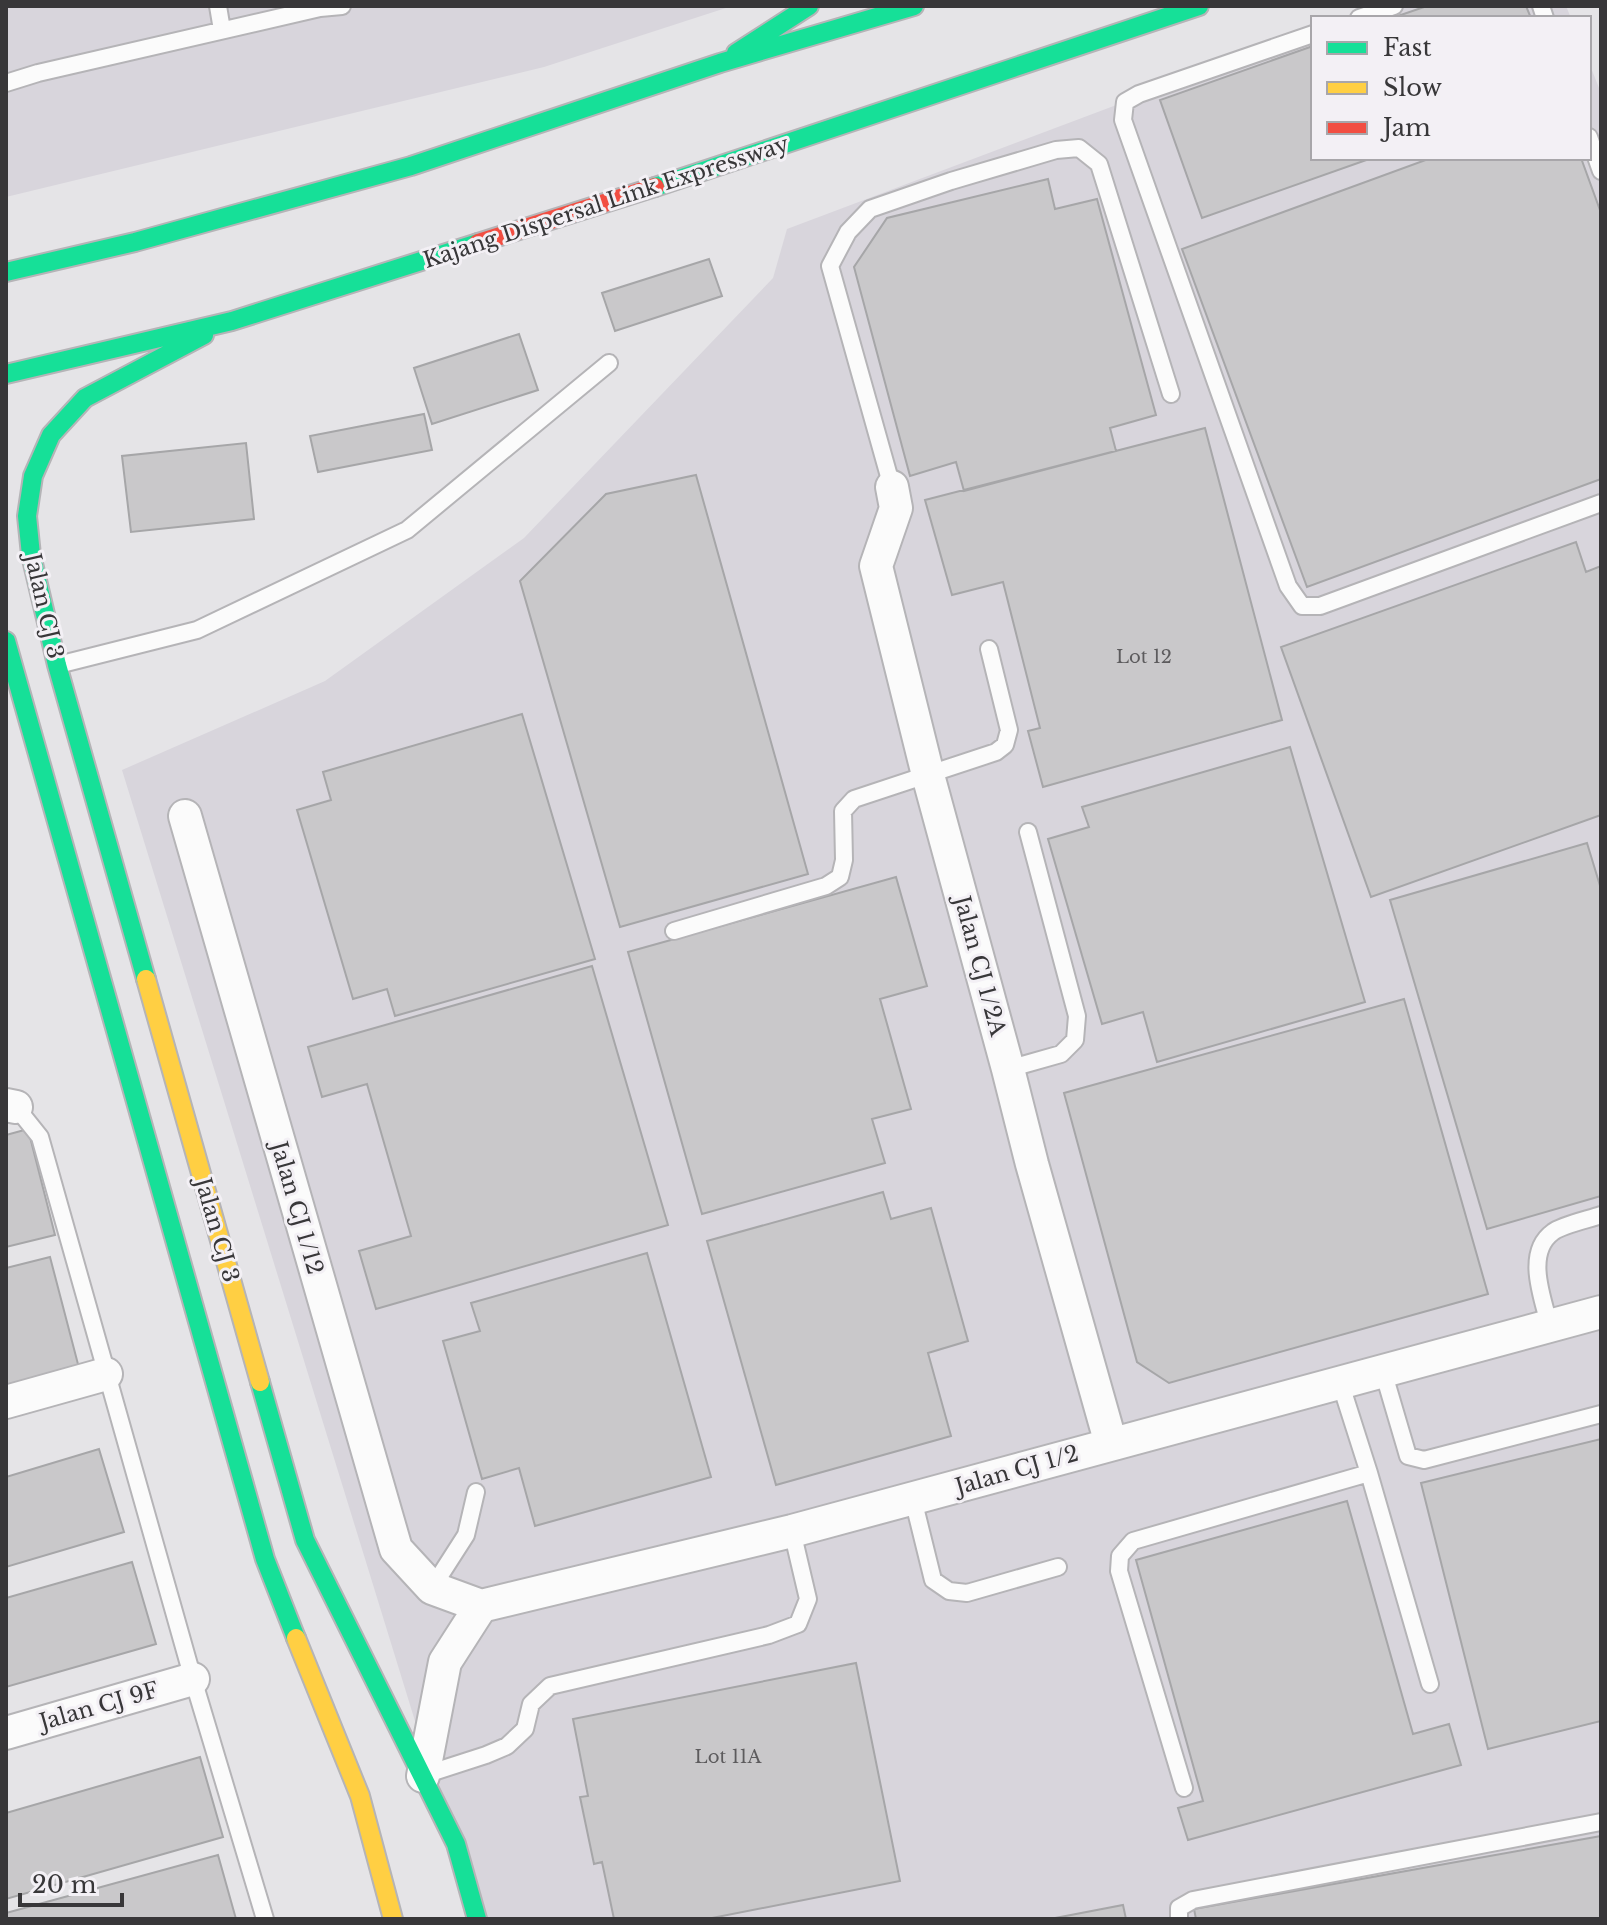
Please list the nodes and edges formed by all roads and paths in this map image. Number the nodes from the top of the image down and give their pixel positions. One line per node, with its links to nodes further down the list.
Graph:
1 (218, 6): 9 (lane)
2 (342, 6): 7 (lane)
3 (809, 6): 11 (main road)
4 (914, 6): 11 (main road)
5 (1199, 6): 16 (main road, Kajang Dispersal Link Expressway)
6 (1394, 6): 8 (lane)
7 (272, 12): 9 (lane)
8 (1365, 16)
9 (222, 30): 12 (lane)
10 (1311, 35): 21 (lane)
11 (720, 63): 15 (main road)
12 (6, 83)
13 (1591, 143): 14 (lane)
14 (1601, 171)
15 (6, 272)
16 (232, 321): 18 (main road, Kajang Dispersal Link Expressway); 24 (main road, Jalan CJ 3)
17 (609, 363): 24 (lane)
18 (6, 374)
19 (1171, 394): 20 (lane)
20 (892, 487): 26 (street, Jalan CJ 1/2A)
21 (1601, 503)
22 (6, 641): 25 (main road, Jalan CJ 3)
23 (989, 649): 26 (lane)
24 (57, 665): 51 (main road, Jalan CJ 3)
25 (10, 674): 55 (main road, Jalan CJ 3)
26 (928, 775): 29 (lane); 30 (street, Jalan CJ 1/2A)
27 (185, 816): 46 (street, Jalan CJ 1/12)
28 (1028, 832): 30 (lane)
29 (674, 931)
30 (1008, 1069): 40 (street, Jalan CJ 1/2A)
31 (11, 1106): 36 (lane)
32 (1601, 1215): 34 (lane)
33 (1601, 1312): 34 (street, Jalan CJ 1/2)
34 (1550, 1327): 35 (street, Jalan CJ 1/2)
35 (1383, 1371): 37 (street, Jalan CJ 1/2); 39 (lane)
36 (106, 1374): 38 (street); 48 (lane)
37 (1340, 1382): 40 (street, Jalan CJ 1/2); 41 (lane)
38 (6, 1402)
39 (1601, 1414)
40 (1111, 1444): 43 (street, Jalan CJ 1/2)
41 (1369, 1473): 49 (lane); 52 (lane)
42 (476, 1492): 46 (lane)
43 (913, 1499): 44 (street, Jalan CJ 1/2); 45 (lane)
44 (792, 1531): 47 (street, Jalan CJ 1/2); 51 (lane)
45 (1058, 1567)
46 (432, 1588): 47 (street)
47 (481, 1606): 51 (street)
48 (193, 1679): 50 (street, Jalan CJ 9F); 54 (lane)
49 (1430, 1684)
50 (6, 1733)
51 (423, 1776): 56 (main road, Jalan CJ 3)
52 (1184, 1788)
53 (1601, 1822): 57 (lane)
54 (265, 1919)
55 (393, 1919)
56 (477, 1919)
57 (1179, 1919)

